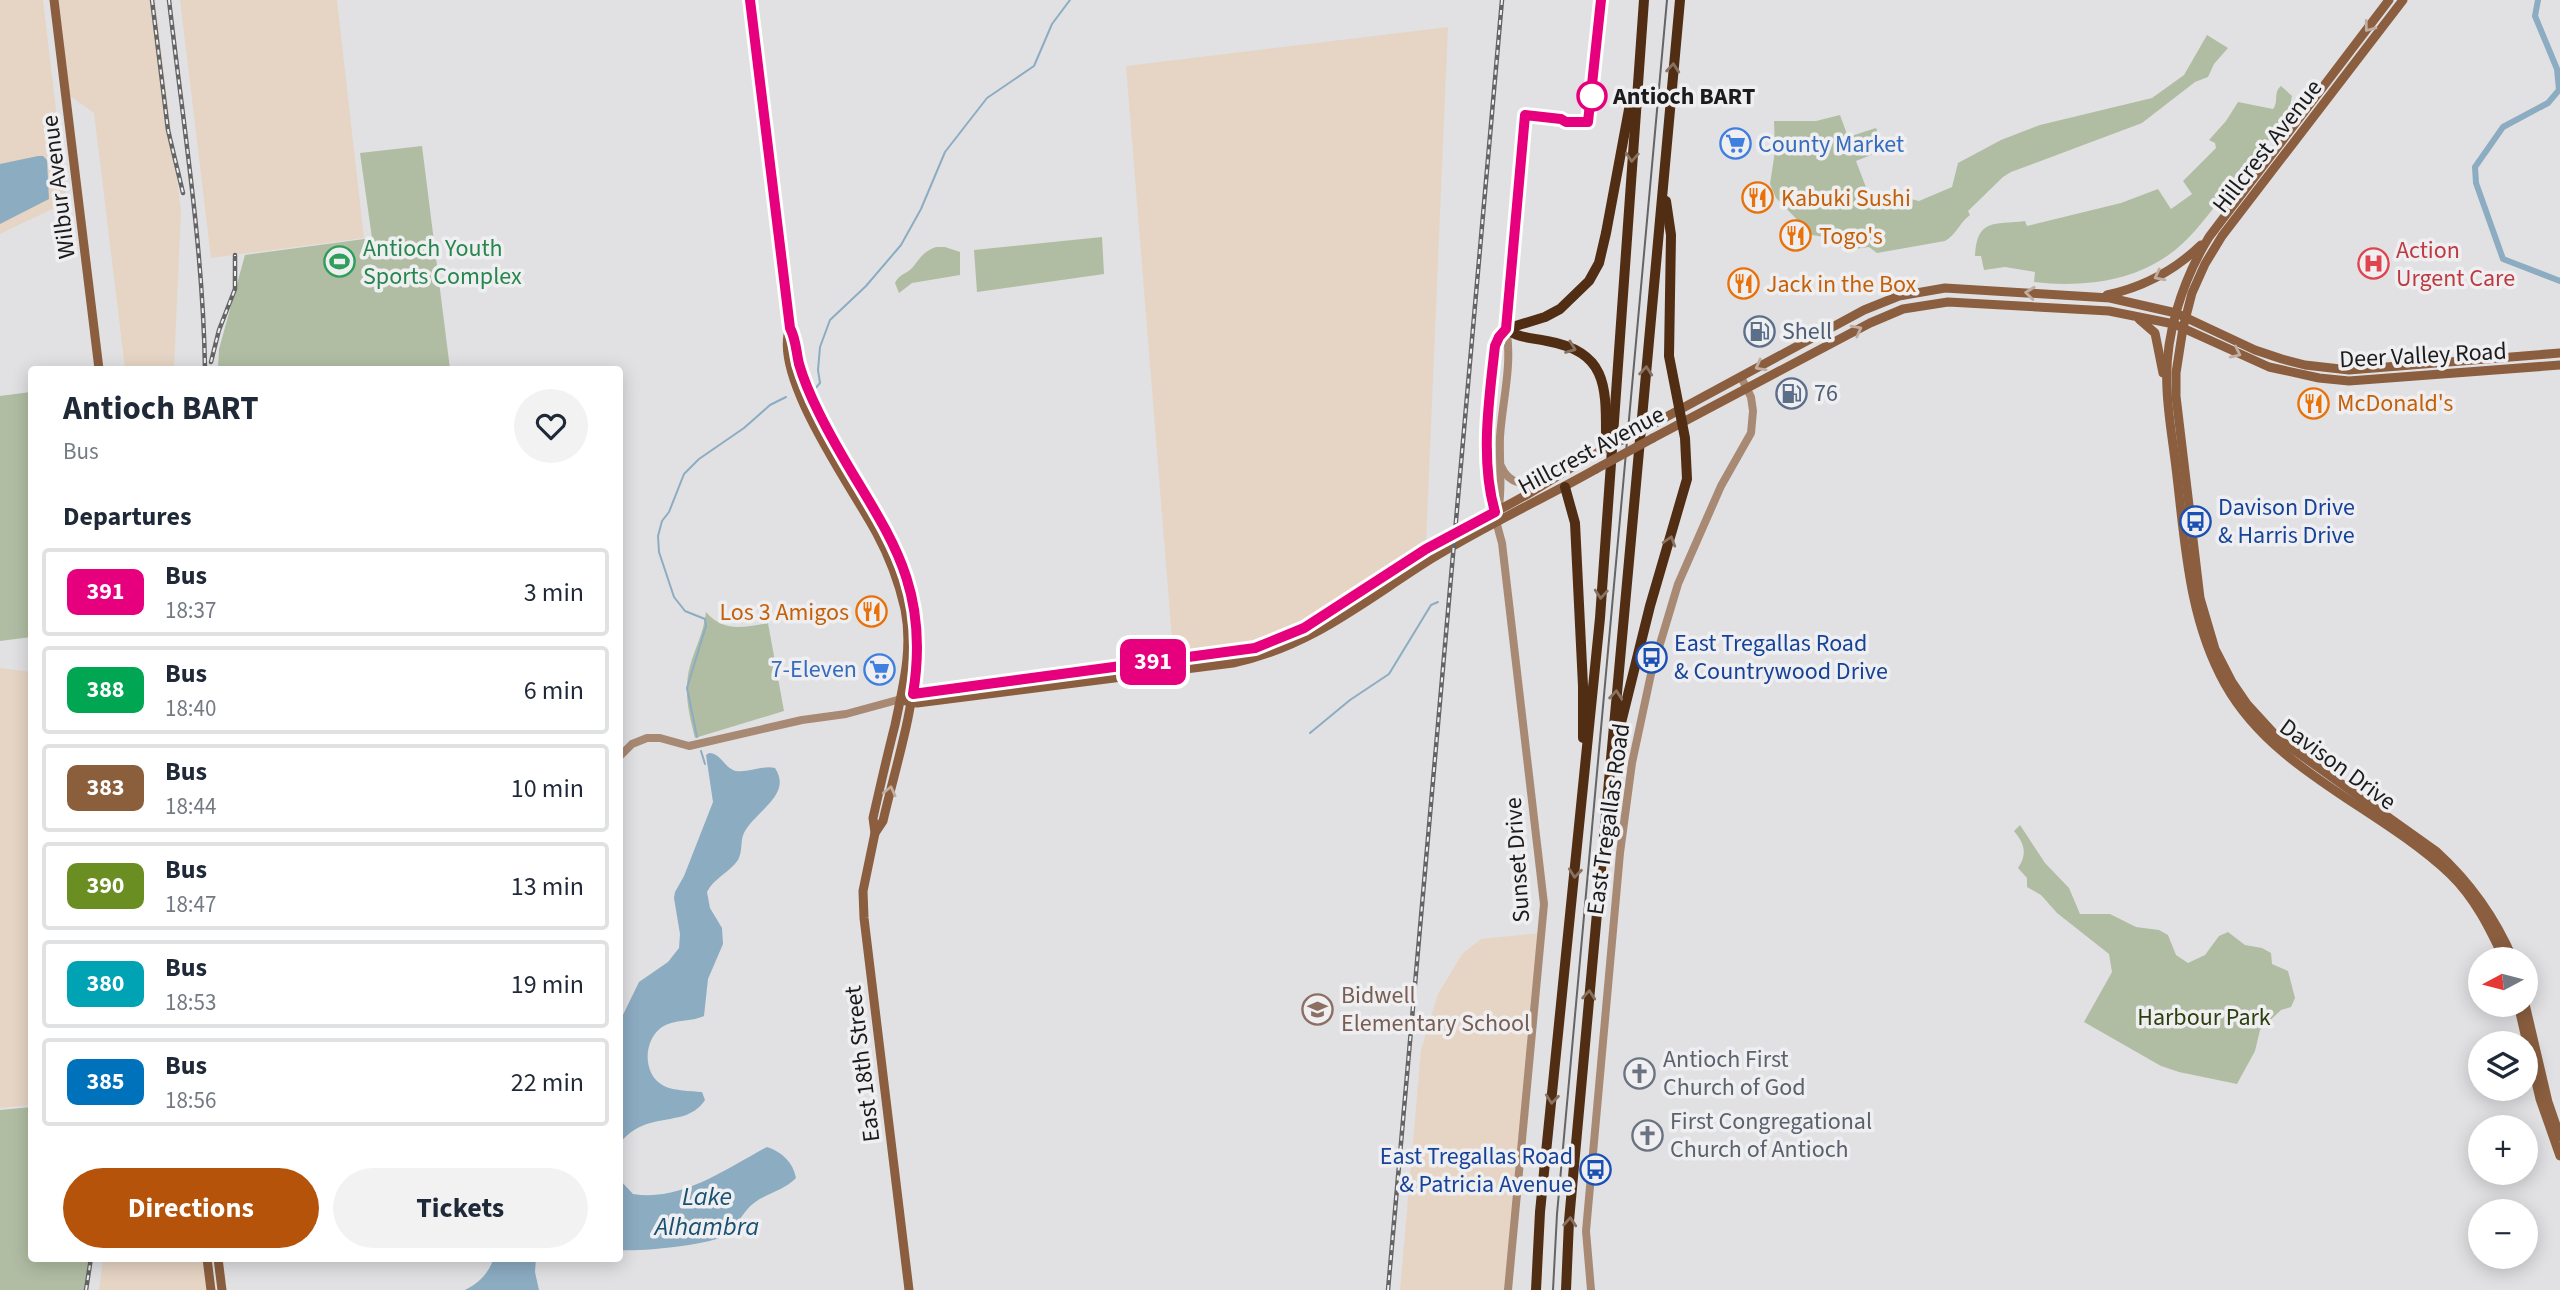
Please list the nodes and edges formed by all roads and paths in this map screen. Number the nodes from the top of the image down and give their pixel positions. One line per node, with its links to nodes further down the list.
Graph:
1 (54, 0): 17 (main road, Wilbur Avenue)
2 (750, 0): 29 (main road, East 18th Street)
3 (1644, 0): 7 (highway)
4 (1679, 0): 8 (highway, one-way to 4)
5 (2389, 0): 9 (main road, Hillcrest Avenue, one-way to 9)
6 (2403, 0): 12 (main road, Hillcrest Avenue)
7 (1639, 64): 14 (highway); 28 (highway, one-way to 28)
8 (1663, 185): 21 (highway); 31 (highway, one-way to 8)
9 (2209, 237): 10 (main road, one-way to 10); 12 (main road, Hillcrest Avenue)
10 (2098, 297): 12 (main road, Hillcrest Avenue); 18 (main road, Hillcrest Avenue, one-way to 18)
11 (2128, 314): 13 (main road, Hillcrest Avenue); 19 (main road); 20 (main road, Hillcrest Avenue, one-way to 11)
12 (2181, 314): 13 (main road, Hillcrest Avenue); 15 (main road, Deer Valley Road)
13 (2178, 326): 16 (main road, Deer Valley Road, one-way to 16); 19 (main road, Davison Drive); 34 (main road, Davison Drive)
14 (1506, 329): 23 (street); 26 (street); 28 (highway, one-way to 28)
15 (2560, 353)
16 (2560, 365)
17 (99, 366)
18 (1741, 377): 20 (street, East Tregallas Road); 21 (main road, Hillcrest Avenue)
19 (2167, 388): 33 (main road, Davison Drive)
20 (1746, 389): 22 (main road, Hillcrest Avenue); 47 (street, East Tregallas Road)
21 (1680, 408): 22 (highway); 24 (main road, Hillcrest Avenue, bridge)
22 (1682, 424): 25 (main road, Hillcrest Avenue, bridge); 31 (highway, one-way to 22)
23 (1500, 463): 24 (street); 26 (street)
24 (1545, 483): 26 (main road, Hillcrest Avenue)
25 (1565, 487): 27 (main road, Hillcrest Avenue); 32 (highway)
26 (1497, 511): 27 (street, Sunset Drive); 29 (main road, Hillcrest Avenue)
27 (1497, 522): 29 (main road, Hillcrest Avenue); 44 (street, Sunset Drive)
28 (1606, 526): 32 (highway, one-way to 32)
29 (908, 698): 30 (street, Hillcrest Avenue); 43 (main road, East 18th Street)
30 (623, 752)
31 (1609, 763): 46 (highway, one-way to 31)
32 (1583, 805): 45 (highway, one-way to 45)
33 (2498, 947)
34 (2507, 947)
35 (2521, 1017): 38 (main road)
36 (2528, 1017): 37 (main road)
37 (2560, 1137)
38 (2560, 1156)
39 (208, 1262): 41 (main road)
40 (217, 1262): 42 (main road)
41 (211, 1290)
42 (222, 1290)
43 (909, 1290)
44 (1508, 1290)
45 (1536, 1290)
46 (1566, 1290)
47 (1591, 1290)

